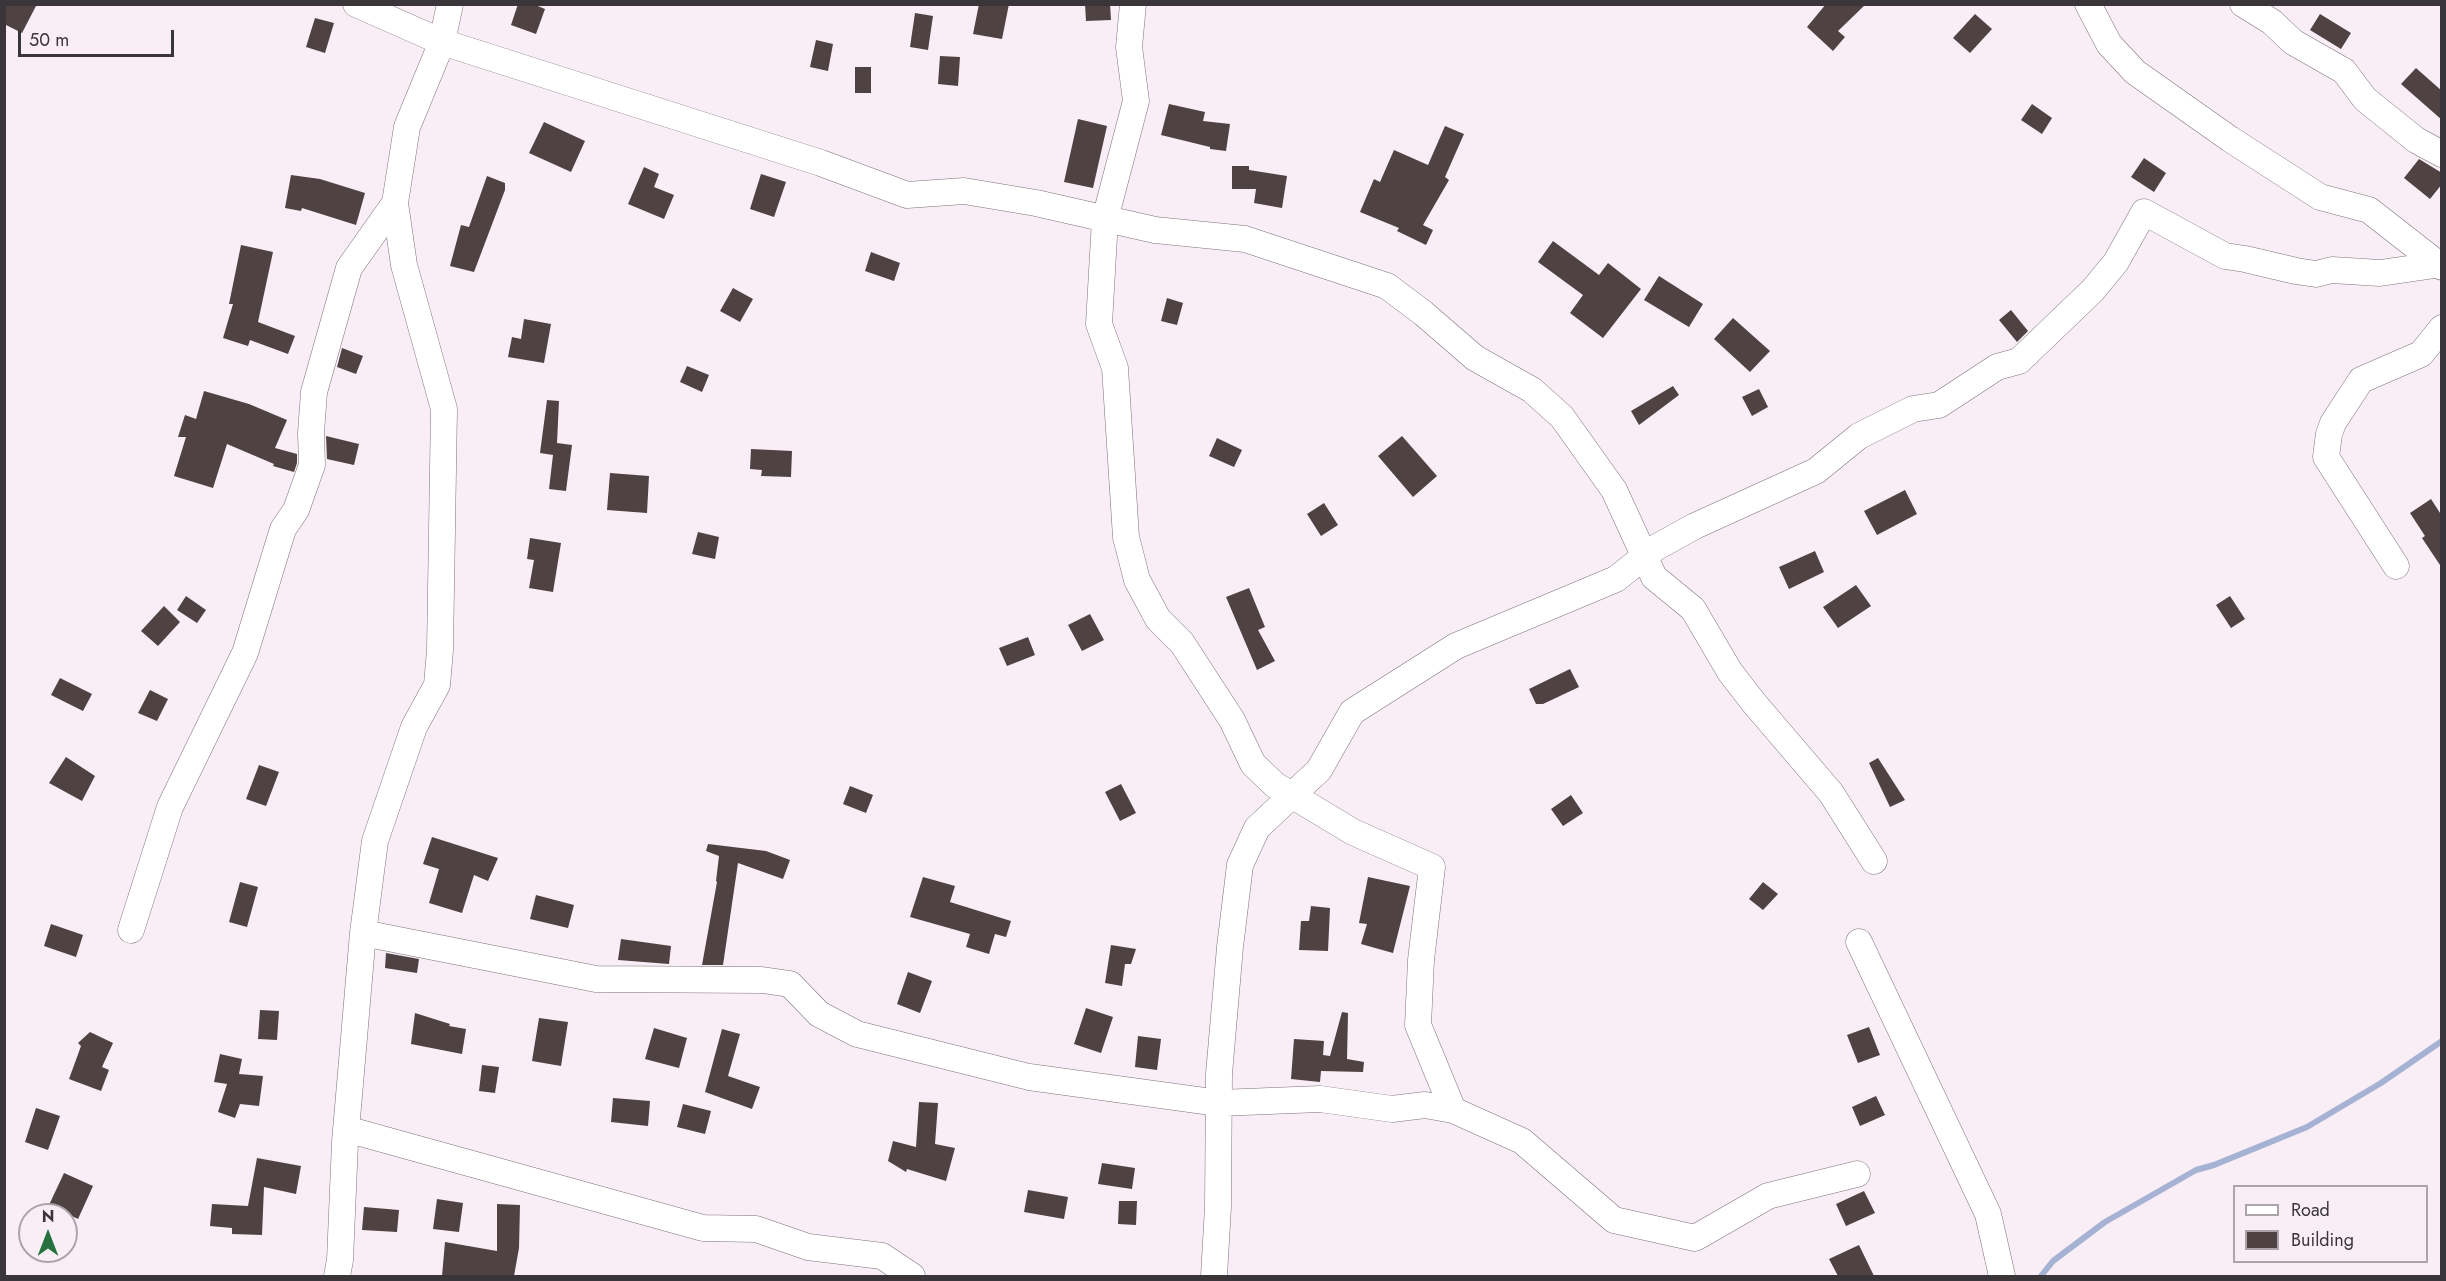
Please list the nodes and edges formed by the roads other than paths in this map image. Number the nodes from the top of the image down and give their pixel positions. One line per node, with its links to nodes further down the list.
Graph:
1 (356, 4): 6 (street)
2 (450, 4): 6 (street)
3 (1133, 4): 9 (street)
4 (2088, 4): 10 (street)
5 (2243, 4): 7 (street)
6 (442, 42): 8 (street); 9 (street)
7 (2442, 154)
8 (395, 203): 16 (street); 17 (street)
9 (1105, 219): 12 (street); 14 (street)
10 (2440, 265): 12 (street)
11 (2442, 327): 13 (street)
12 (1645, 556): 14 (street); 15 (street)
13 (2396, 566)
14 (1291, 794): 19 (street); 20 (street)
15 (1874, 861)
16 (131, 930)
17 (363, 933): 19 (street); 21 (street)
18 (1859, 942): 26 (street)
19 (1219, 1103): 20 (street); 25 (street)
20 (1453, 1110): 22 (street)
21 (346, 1129): 23 (street); 24 (street)
22 (1857, 1174)
23 (337, 1276)
24 (912, 1276)
25 (1214, 1276)
26 (2002, 1276)

